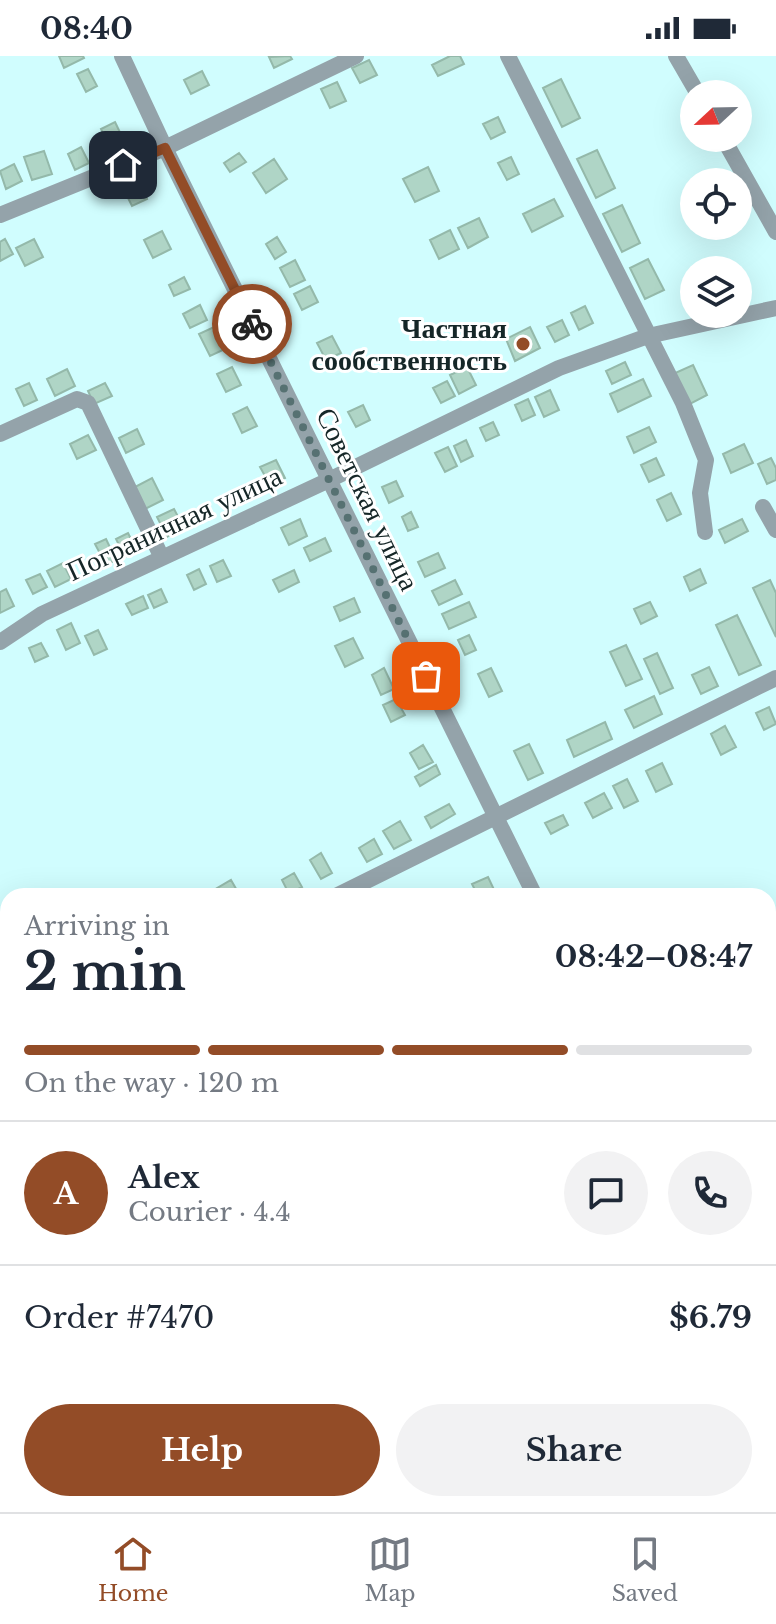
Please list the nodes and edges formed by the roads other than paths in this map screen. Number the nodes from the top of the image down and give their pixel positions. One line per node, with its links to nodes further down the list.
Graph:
1 (122, 56): 7 (street, Советская улица)
2 (356, 56): 7 (street)
3 (508, 56): 11 (street)
4 (676, 56): 5 (street)
5 (690, 80)
6 (731, 152): 9 (street)
7 (168, 155): 8 (street); 13 (street, Советская улица)
8 (0, 215)
9 (776, 232)
10 (776, 308): 11 (street, Пограничная улица)
11 (648, 336): 13 (street, Пограничная улица); 16 (street)
12 (0, 434): 17 (street)
13 (329, 480): 17 (street, Пограничная улица); 20 (street, Советская улица)
14 (763, 507): 15 (street)
15 (776, 530)
16 (705, 532)
17 (162, 558): 18 (street, Пограничная улица)
18 (0, 642)
19 (776, 678): 20 (street)
20 (496, 817): 21 (street); 22 (street, Советская улица)
21 (352, 888)
22 (531, 888)

